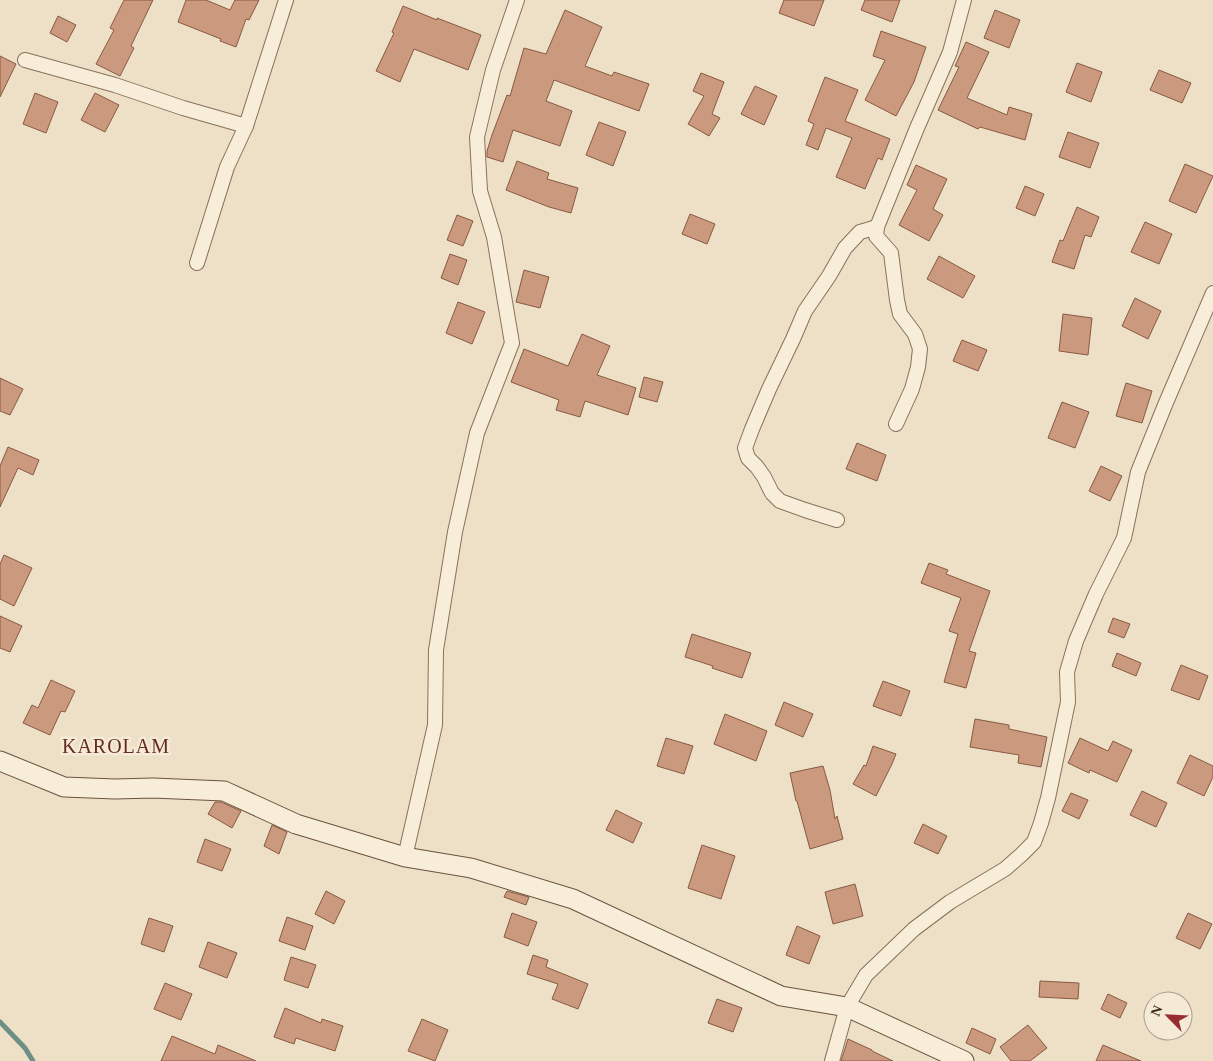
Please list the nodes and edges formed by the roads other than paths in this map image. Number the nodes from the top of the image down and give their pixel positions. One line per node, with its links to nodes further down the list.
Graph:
1 (286, 0): 5 (street)
2 (517, 0): 12 (street)
3 (964, 0): 6 (street)
4 (25, 60): 5 (street)
5 (246, 126): 7 (street)
6 (877, 227): 9 (street); 10 (street)
7 (197, 263)
8 (1213, 293): 13 (street)
9 (896, 424)
10 (837, 520)
11 (0, 761): 12 (main road)
12 (405, 857): 13 (main road)
13 (847, 1007): 14 (street); 15 (main road)
14 (832, 1061)
15 (964, 1061)

